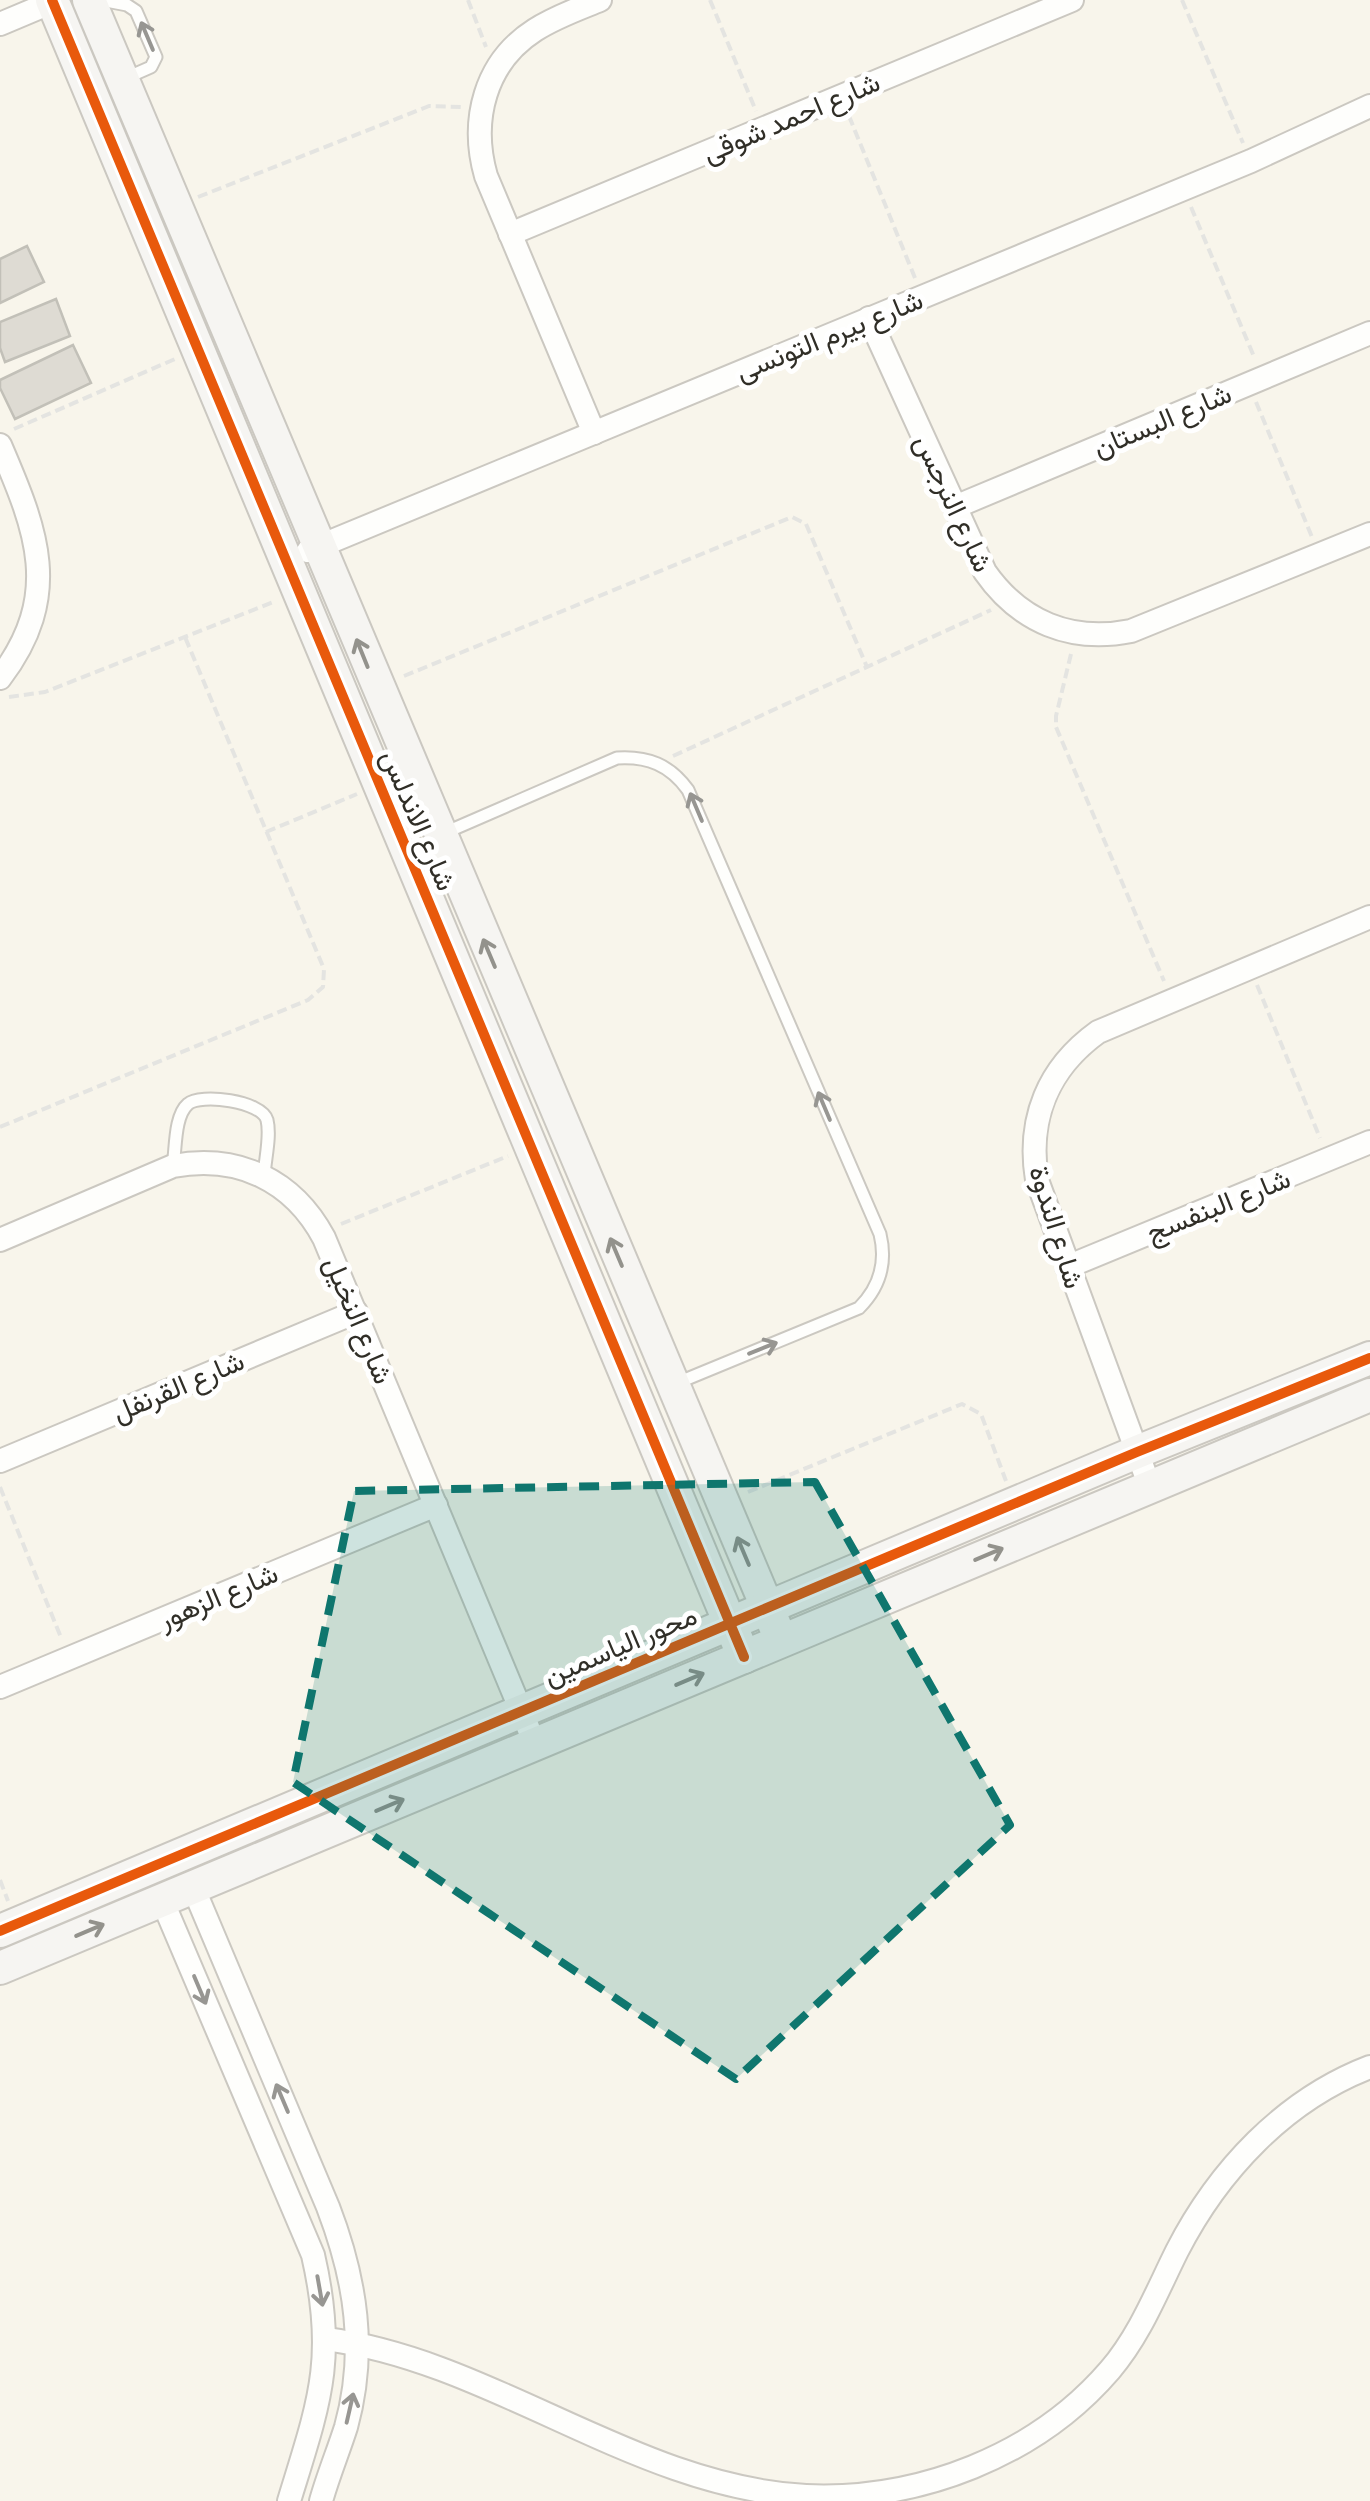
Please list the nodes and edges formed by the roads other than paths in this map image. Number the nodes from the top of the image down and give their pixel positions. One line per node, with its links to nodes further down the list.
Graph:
1 (89, 0): 7 (street, شارع الاندلس)
2 (101, 0): 7 (lane, one-way to 2)
3 (600, 0): 9 (street)
4 (1072, 0): 9 (street, شارع احمد شوقى)
5 (54, 1): 6 (street); 17 (street, شارع الاندلس)
6 (0, 24)
7 (122, 80): 16 (street, شارع الاندلس)
8 (1370, 106): 10 (street, شارع بيرم التونسى)
9 (510, 234): 12 (street)
10 (870, 318): 12 (street, شارع بيرم التونسى); 14 (street, شارع النرجس)
11 (1370, 334): 14 (street, شارع البستان)
12 (594, 433): 16 (street, شارع بيرم التونسى)
13 (3, 459): 18 (street)
14 (955, 507): 15 (street, شارع النرجس)
15 (1370, 534)
16 (318, 547): 17 (street, شارع بيرم التونسى); 19 (street, شارع الاندلس, one-way to 16)
17 (286, 560): 35 (street, شارع الاندلس)
18 (0, 678)
19 (440, 836): 28 (street, شارع الاندلس, one-way to 19); 28 (lane, one-way to 19)
20 (1370, 917): 25 (street, شارع الندوة)
21 (1370, 1142): 25 (street, شارع البنفسج)
22 (173, 1166): 23 (street, شارع النخيل); 23 (lane); 24 (street, شارع النخيل)
23 (264, 1176): 26 (street, شارع النخيل)
24 (0, 1240)
25 (1067, 1268): 30 (street, شارع الندوة)
26 (356, 1312): 31 (street, شارع القرنفل); 33 (street, شارع النخيل)
27 (1370, 1358): 30 (street, محور الياسمين)
28 (673, 1384): 34 (street, شارع الاندلس, one-way to 28)
29 (1370, 1395): 32 (street)
30 (1138, 1452): 32 (street, شارع الندوة); 34 (street, محور الياسمين)
31 (0, 1461)
32 (1150, 1486): 36 (street, one-way to 32)
33 (436, 1505): 38 (street, شارع الزهور); 39 (street, شارع النخيل)
34 (768, 1607): 35 (street, محور الياسمين); 36 (street, شارع الاندلس)
35 (730, 1623): 37 (street, شارع الاندلس); 39 (street, محور الياسمين)
36 (782, 1640): 37 (street)
37 (744, 1657): 40 (street, one-way to 37)
38 (0, 1687)
39 (522, 1710): 40 (street, شارع النخيل); 43 (street, محور الياسمين)
40 (536, 1744): 41 (street, one-way to 40)
41 (193, 1887): 42 (street); 47 (street, one-way to 41)
42 (162, 1900): 44 (street, one-way to 42); 46 (street, one-way to 46)
43 (0, 1931)
44 (0, 1968)
45 (1370, 2067): 47 (street)
46 (326, 2339): 47 (street); 48 (street)
47 (358, 2344): 49 (street, one-way to 47)
48 (289, 2501)
49 (320, 2501)

